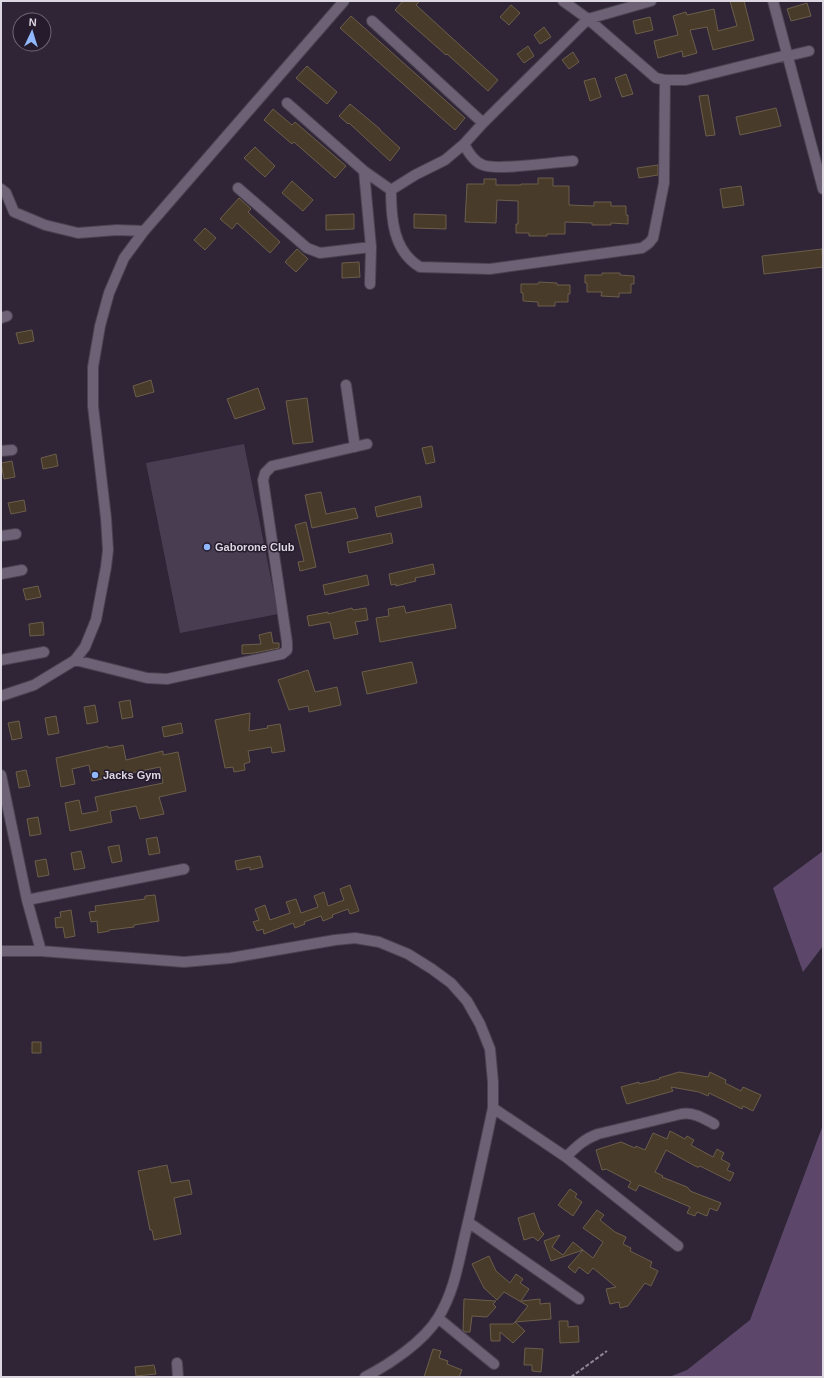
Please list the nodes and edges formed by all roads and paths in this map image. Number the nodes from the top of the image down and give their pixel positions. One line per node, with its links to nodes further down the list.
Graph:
1 (344, 1): 20 (street)
2 (563, 1): 6 (street)
3 (651, 1): 5 (street)
4 (773, 1): 9 (street)
5 (621, 5): 6 (street)
6 (588, 19): 10 (street); 12 (street)
7 (372, 21): 12 (street)
8 (809, 51): 9 (street)
9 (787, 56): 10 (street); 17 (street)
10 (665, 80): 19 (street)
11 (287, 103): 15 (street)
12 (483, 123): 13 (street)
13 (464, 144): 14 (street); 19 (street)
14 (573, 161)
15 (364, 172): 19 (street); 21 (street)
16 (238, 188): 21 (street)
17 (823, 188)
18 (1, 189): 20 (street)
19 (391, 190)
20 (144, 231): 34 (street)
21 (371, 247): 22 (street)
22 (370, 284)
23 (346, 385): 25 (street)
24 (367, 444): 25 (street)
25 (356, 447): 34 (street)
26 (12, 450): 27 (street)
27 (1, 451)
28 (16, 534): 29 (street)
29 (1, 536)
30 (22, 570): 31 (street)
31 (1, 574)
32 (44, 652): 33 (street)
33 (1, 660)
34 (75, 660): 35 (street)
35 (1, 696)
36 (1, 775): 38 (street)
37 (184, 869): 38 (street)
38 (27, 900): 39 (street)
39 (41, 950): 40 (street); 41 (street)
40 (1, 951)
41 (493, 1108): 43 (street); 44 (street)
42 (714, 1124): 43 (street)
43 (566, 1157): 45 (street)
44 (468, 1222): 46 (street); 47 (street)
45 (678, 1246)
46 (579, 1298)
47 (438, 1318): 50 (street); 51 (street)
48 (607, 1351): 53 (path)
49 (177, 1363): 52 (street)
50 (494, 1364)
51 (369, 1376)
52 (178, 1377)
53 (571, 1377)

